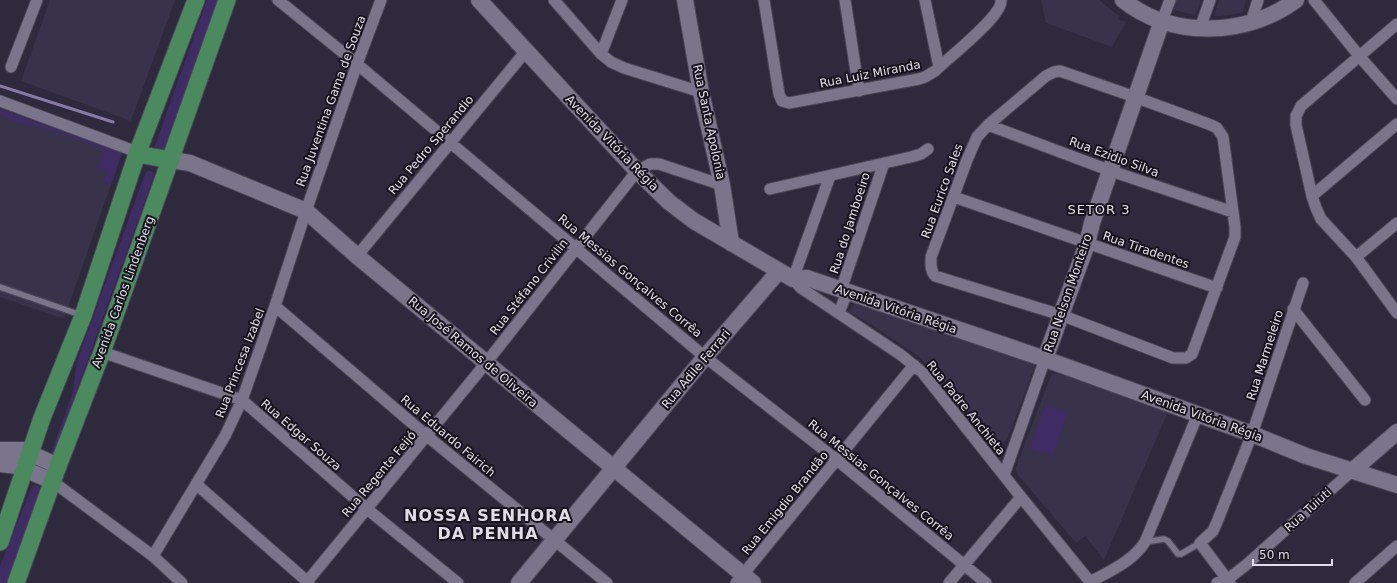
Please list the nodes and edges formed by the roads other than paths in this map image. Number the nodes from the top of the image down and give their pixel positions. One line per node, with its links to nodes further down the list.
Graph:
1 (37, 0): 28 (street)
2 (196, 0): 39 (main road)
3 (227, 0): 40 (main road, Avenida Carlos Lindenberg)
4 (278, 0): 27 (street, Rua Messias Gonçalves Corrêa)
5 (381, 0): 27 (street, Rua Juventina Gama de Souza)
6 (479, 0): 24 (street, Avenida Vitória Régia)
7 (554, 0): 25 (street)
8 (622, 0): 25 (street)
9 (685, 0): 31 (street, Rua Santa Apolonia)
10 (764, 0): 30 (street, Rua Luiz Miranda)
11 (845, 0): 30 (street)
12 (925, 0): 29 (street)
13 (1001, 0): 29 (street, Rua Luiz Miranda)
14 (1123, 0): 20 (street)
15 (1170, 0): 20 (street)
16 (1210, 0): 23 (street)
17 (1258, 0): 21 (street)
18 (1296, 0): 21 (street)
19 (1314, 0): 26 (street)
20 (1162, 21): 23 (street); 32 (street, Rua Nelson Monteiro)
21 (1251, 22): 23 (street)
22 (1397, 24): 26 (street)
23 (1200, 28)
24 (526, 51): 37 (street, Rua Pedro Sperandio); 43 (street, Avenida Vitória Régia)
25 (601, 54): 31 (street)
26 (1360, 57): 33 (street); 47 (street)
27 (357, 64): 37 (street, Rua Messias Gonçalves Corrêa); 49 (street, Rua Juventina Gama de Souza)
28 (11, 67)
29 (939, 67): 30 (street, Rua Luiz Miranda)
30 (859, 91)
31 (701, 92): 45 (street, Rua Santa Apolonia)
32 (1135, 97): 36 (street, Rua Eurico Sales); 42 (street, Rua Nelson Monteiro); 50 (street)
33 (1397, 99)
34 (0, 101): 39 (street)
35 (1397, 124): 47 (street)
36 (988, 125): 42 (street, Rua Ezidio Silva); 48 (street, Rua Eurico Sales)
37 (450, 142): 54 (street, Rua Messias Gonçalves Corrêa); 55 (street, Rua Pedro Sperandio)
38 (928, 149): 41 (street)
39 (137, 154): 40 (main road); 68 (main road)
40 (171, 160): 49 (street, Rua José Ramos de Oliveira); 69 (main road, Avenida Carlos Lindenberg)
41 (884, 164): 44 (street); 62 (street, Rua do Jamboeiro)
42 (1111, 171): 50 (street, Rua Ezidio Silva); 53 (street, Rua Nelson Monteiro)
43 (637, 172): 45 (street); 52 (street, Avenida Vitória Régia); 54 (street, Rua Stéfano Crivilin)
44 (830, 176): 46 (street); 58 (street)
45 (722, 185): 52 (street, Rua Santa Apolonia)
46 (770, 189)
47 (1312, 196): 56 (street)
48 (954, 197): 53 (street, Rua Tiradentes); 67 (street, Rua Eurico Sales)
49 (306, 211): 55 (street, Rua José Ramos de Oliveira); 63 (street, Rua Princesa Izabel)
50 (1233, 212): 61 (street)
51 (1397, 223): 56 (street)
52 (731, 243): 57 (street, Avenida Vitória Régia)
53 (1087, 244): 61 (street, Rua Tiradentes); 67 (street, Rua Nelson Monteiro)
54 (577, 248): 70 (street, Rua Messias Gonçalves Corrêa); 72 (street, Rua Stéfano Crivilin)
55 (357, 256): 72 (street, Rua José Ramos de Oliveira)
56 (1356, 257): 66 (street)
57 (780, 271): 58 (street, Avenida Vitória Régia); 70 (street, Rua Adile Ferrari)
58 (793, 279): 62 (street, Avenida Vitória Régia); 65 (street, Rua Padre Anchieta)
59 (1303, 283): 64 (street, Rua Marmeleiro)
60 (0, 288): 68 (lane)
61 (1216, 288): 67 (street)
62 (844, 291): 65 (street, Rua do Jamboeiro); 71 (street, Avenida Vitória Régia)
63 (276, 306): 74 (street, Rua Princesa Izabel); 79 (street, Rua Eduardo Fairich)
64 (1293, 310): 75 (street); 78 (street, Rua Marmeleiro)
65 (839, 313): 73 (street, Rua Padre Anchieta)
66 (1397, 313)
67 (1061, 315): 71 (street, Rua Nelson Monteiro)
68 (83, 316): 81 (main road)
69 (102, 352): 74 (street, Rua Edgar Souza); 87 (main road, Avenida Carlos Lindenberg)
70 (705, 357): 82 (street, Rua Messias Gonçalves Corrêa); 84 (street, Rua Adile Ferrari)
71 (1045, 359): 76 (street, Avenida Vitória Régia); 88 (street, Rua Nelson Monteiro)
72 (486, 363): 79 (street, Rua Regente Feijó); 84 (street, Rua José Ramos de Oliveira)
73 (914, 365): 82 (street, Rua Emigdio Brandão); 88 (street, Rua Padre Anchieta)
74 (242, 400): 89 (street, Rua Princesa Izabel); 92 (street, Rua Edgar Souza)
75 (1365, 400)
76 (1198, 414): 78 (street, Avenida Vitória Régia); 95 (street)
77 (1397, 432): 86 (street, Rua Tuiuti)
78 (1252, 434): 86 (street, Avenida Vitória Régia); 96 (street, Rua Marmeleiro)
79 (427, 436): 92 (street, Rua Regente Feijó); 93 (street, Rua Eduardo Fairich)
80 (0, 450): 81 (street)
81 (31, 453): 85 (main road); 87 (street)
82 (837, 460): 99 (street, Rua Messias Gonçalves Corrêa); 100 (street, Rua Emigdio Brandão)
83 (0, 464): 85 (street)
84 (615, 468): 93 (street, Rua Adile Ferrari); 100 (street, Rua José Ramos de Oliveira)
85 (26, 470): 87 (street); 94 (main road)
86 (1352, 471): 90 (street, Avenida Vitória Régia); 101 (street, Rua Tuiuti)
87 (55, 474): 98 (street); 102 (main road, Avenida Carlos Lindenberg)
88 (1004, 475): 91 (street, Rua Padre Anchieta)
89 (196, 484): 98 (street, Rua Princesa Izabel); 104 (street)
90 (1397, 485)
91 (1021, 497): 99 (street); 110 (street, Rua Padre Anchieta)
92 (367, 509): 104 (street, Rua Regente Feijó); 105 (street, Rua Edgar Souza)
93 (554, 540): 106 (street, Rua Adile Ferrari); 107 (street, Rua Eduardo Fairich)
94 (0, 542)
95 (1145, 542): 96 (lane); 110 (street)
96 (1200, 543): 101 (street)
97 (1397, 546): 112 (street)
98 (153, 556): 103 (street)
99 (965, 565): 108 (street); 109 (street, Rua Messias Gonçalves Corrêa)
100 (744, 580)
101 (1229, 581): 111 (street, Rua Tuiuti)
102 (16, 583)
103 (182, 583)
104 (307, 583)
105 (458, 583)
106 (519, 583)
107 (607, 583)
108 (949, 583)
109 (986, 583)
110 (1091, 583)
111 (1217, 583)
112 (1355, 583)

